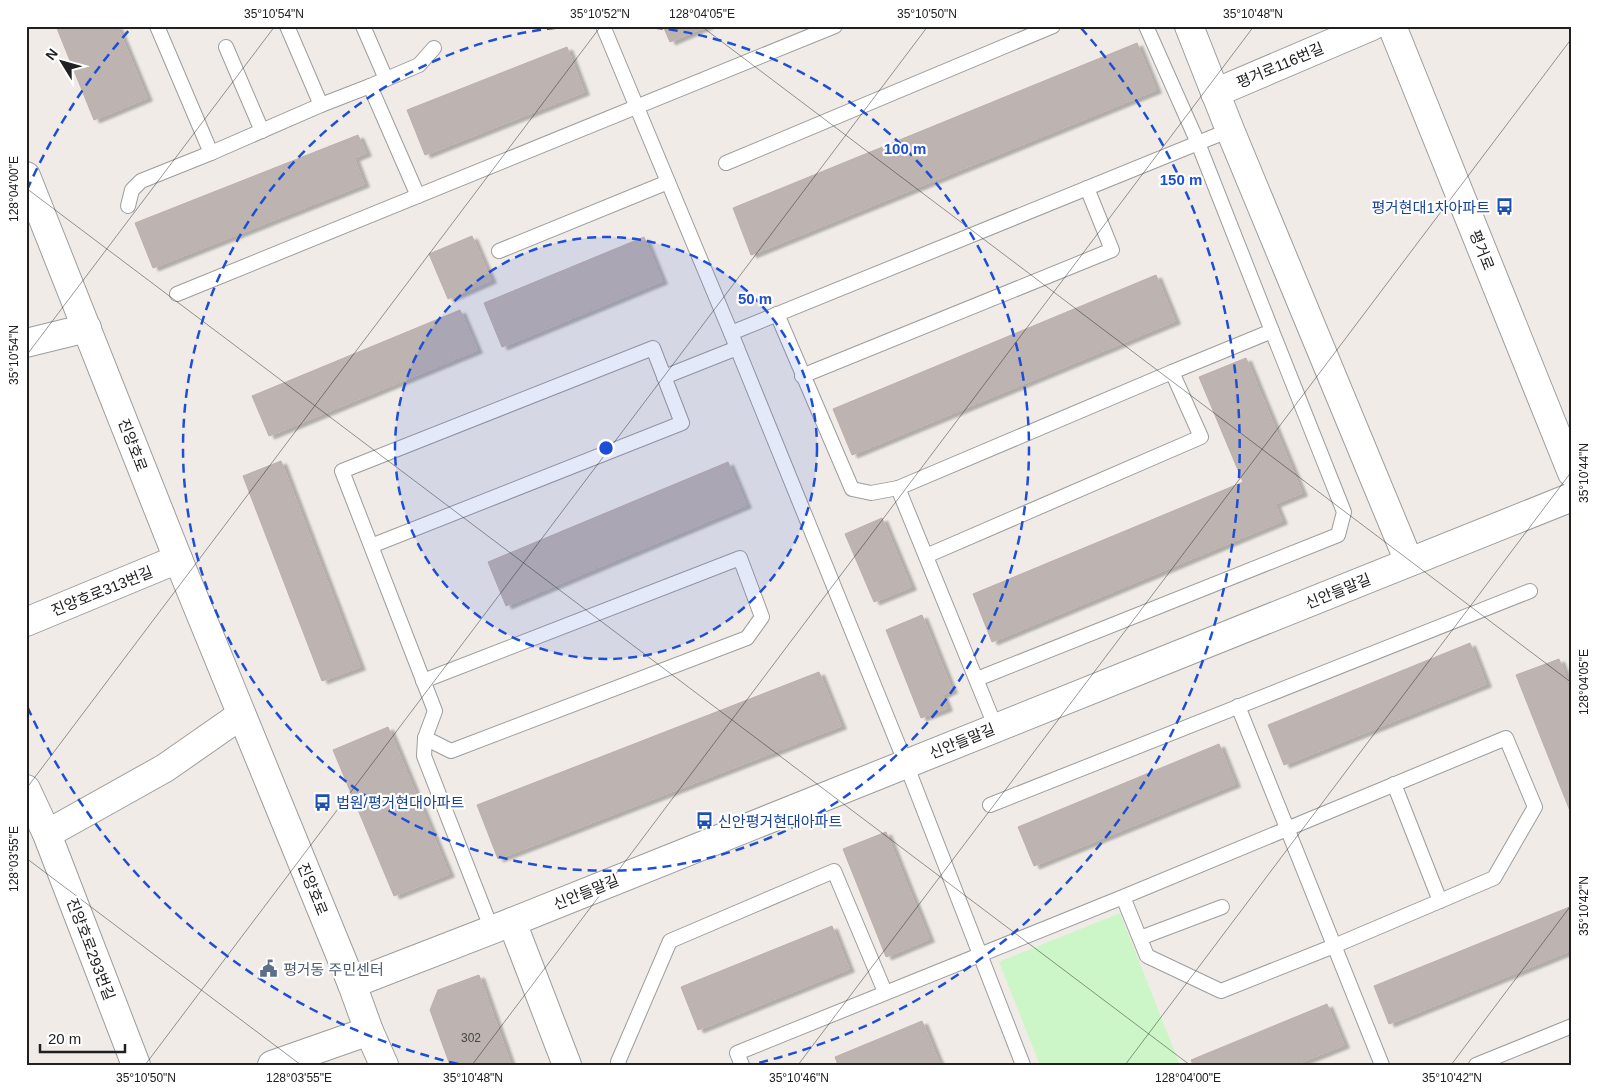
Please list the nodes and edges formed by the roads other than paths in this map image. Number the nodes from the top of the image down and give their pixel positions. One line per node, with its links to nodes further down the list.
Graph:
1 (157, 26): 21 (lane)
2 (287, 26): 16 (lane)
3 (363, 26): 13 (lane)
4 (603, 26): 17 (lane)
5 (834, 26): 17 (lane)
6 (1053, 26): 22 (lane)
7 (1146, 26): 20 (lane)
8 (1189, 26): 15 (street)
9 (1372, 26): 15 (street, 평거로116번길)
10 (1392, 26): 39 (street, 평거로)
11 (226, 47): 18 (lane)
12 (434, 48): 13 (lane)
13 (386, 80): 14 (lane)
14 (370, 86): 16 (lane); 26 (lane)
15 (1215, 93): 19 (street)
16 (321, 105): 18 (lane)
17 (636, 107): 24 (lane); 26 (lane)
18 (262, 130): 21 (lane)
19 (1230, 130): 20 (lane); 45 (street)
20 (1198, 143): 25 (lane); 32 (lane)
21 (211, 153): 27 (lane)
22 (726, 163)
23 (27, 182): 31 (street, 진양호로)
24 (668, 182): 28 (lane); 33 (lane)
25 (1086, 188): 30 (lane); 37 (lane)
26 (418, 196): 29 (lane)
27 (128, 206)
28 (499, 252)
29 (177, 294)
30 (777, 314): 33 (lane); 37 (lane)
31 (87, 328): 34 (street); 44 (street, 진양호로)
32 (1272, 331): 36 (lane); 48 (lane)
33 (731, 333): 35 (lane)
34 (26, 343)
35 (737, 348): 38 (lane); 54 (lane)
36 (1172, 372): 40 (lane); 43 (lane)
37 (802, 376): 40 (lane)
38 (664, 377): 42 (lane); 42 (lane)
39 (1572, 473)
40 (898, 488): 43 (lane)
41 (1572, 497): 45 (street, 신안들말길)
42 (371, 546): 49 (lane)
43 (926, 556): 48 (lane)
44 (178, 559): 47 (street, 진양호로313번길); 51 (street, 진양호로)
45 (1409, 562): 52 (street, 신안들말길)
46 (1530, 591): 50 (lane)
47 (26, 622)
48 (977, 679): 52 (lane)
49 (423, 680): 53 (lane); 53 (lane)
50 (1238, 706): 57 (lane); 58 (lane)
51 (241, 715): 59 (street); 67 (street, 진양호로)
52 (996, 728): 54 (street, 신안들말길)
53 (425, 738): 63 (lane)
54 (906, 764): 63 (street, 신안들말길); 66 (lane)
55 (1394, 784): 58 (lane); 61 (lane); 61 (lane)
56 (26, 788): 59 (street, 진양호로293번길)
57 (990, 805)
58 (1286, 828): 60 (lane); 65 (lane)
59 (47, 834): 71 (street, 진양호로293번길)
60 (1123, 897): 64 (lane); 66 (lane)
61 (1440, 901): 65 (lane)
62 (1222, 907): 64 (lane)
63 (502, 926): 67 (street, 신안들말길); 74 (street)
64 (1140, 938): 65 (lane)
65 (1334, 946): 78 (lane)
66 (980, 953): 68 (lane); 77 (lane)
67 (352, 984): 70 (street, 진양호로)
68 (885, 992): 75 (lane); 76 (lane)
69 (1572, 1026): 79 (lane)
70 (369, 1032): 72 (street); 73 (street, 진양호로)
71 (136, 1065)
72 (272, 1065)
73 (384, 1065)
74 (568, 1065)
75 (619, 1065)
76 (742, 1065)
77 (1023, 1065)
78 (1382, 1065)
79 (1476, 1065)

